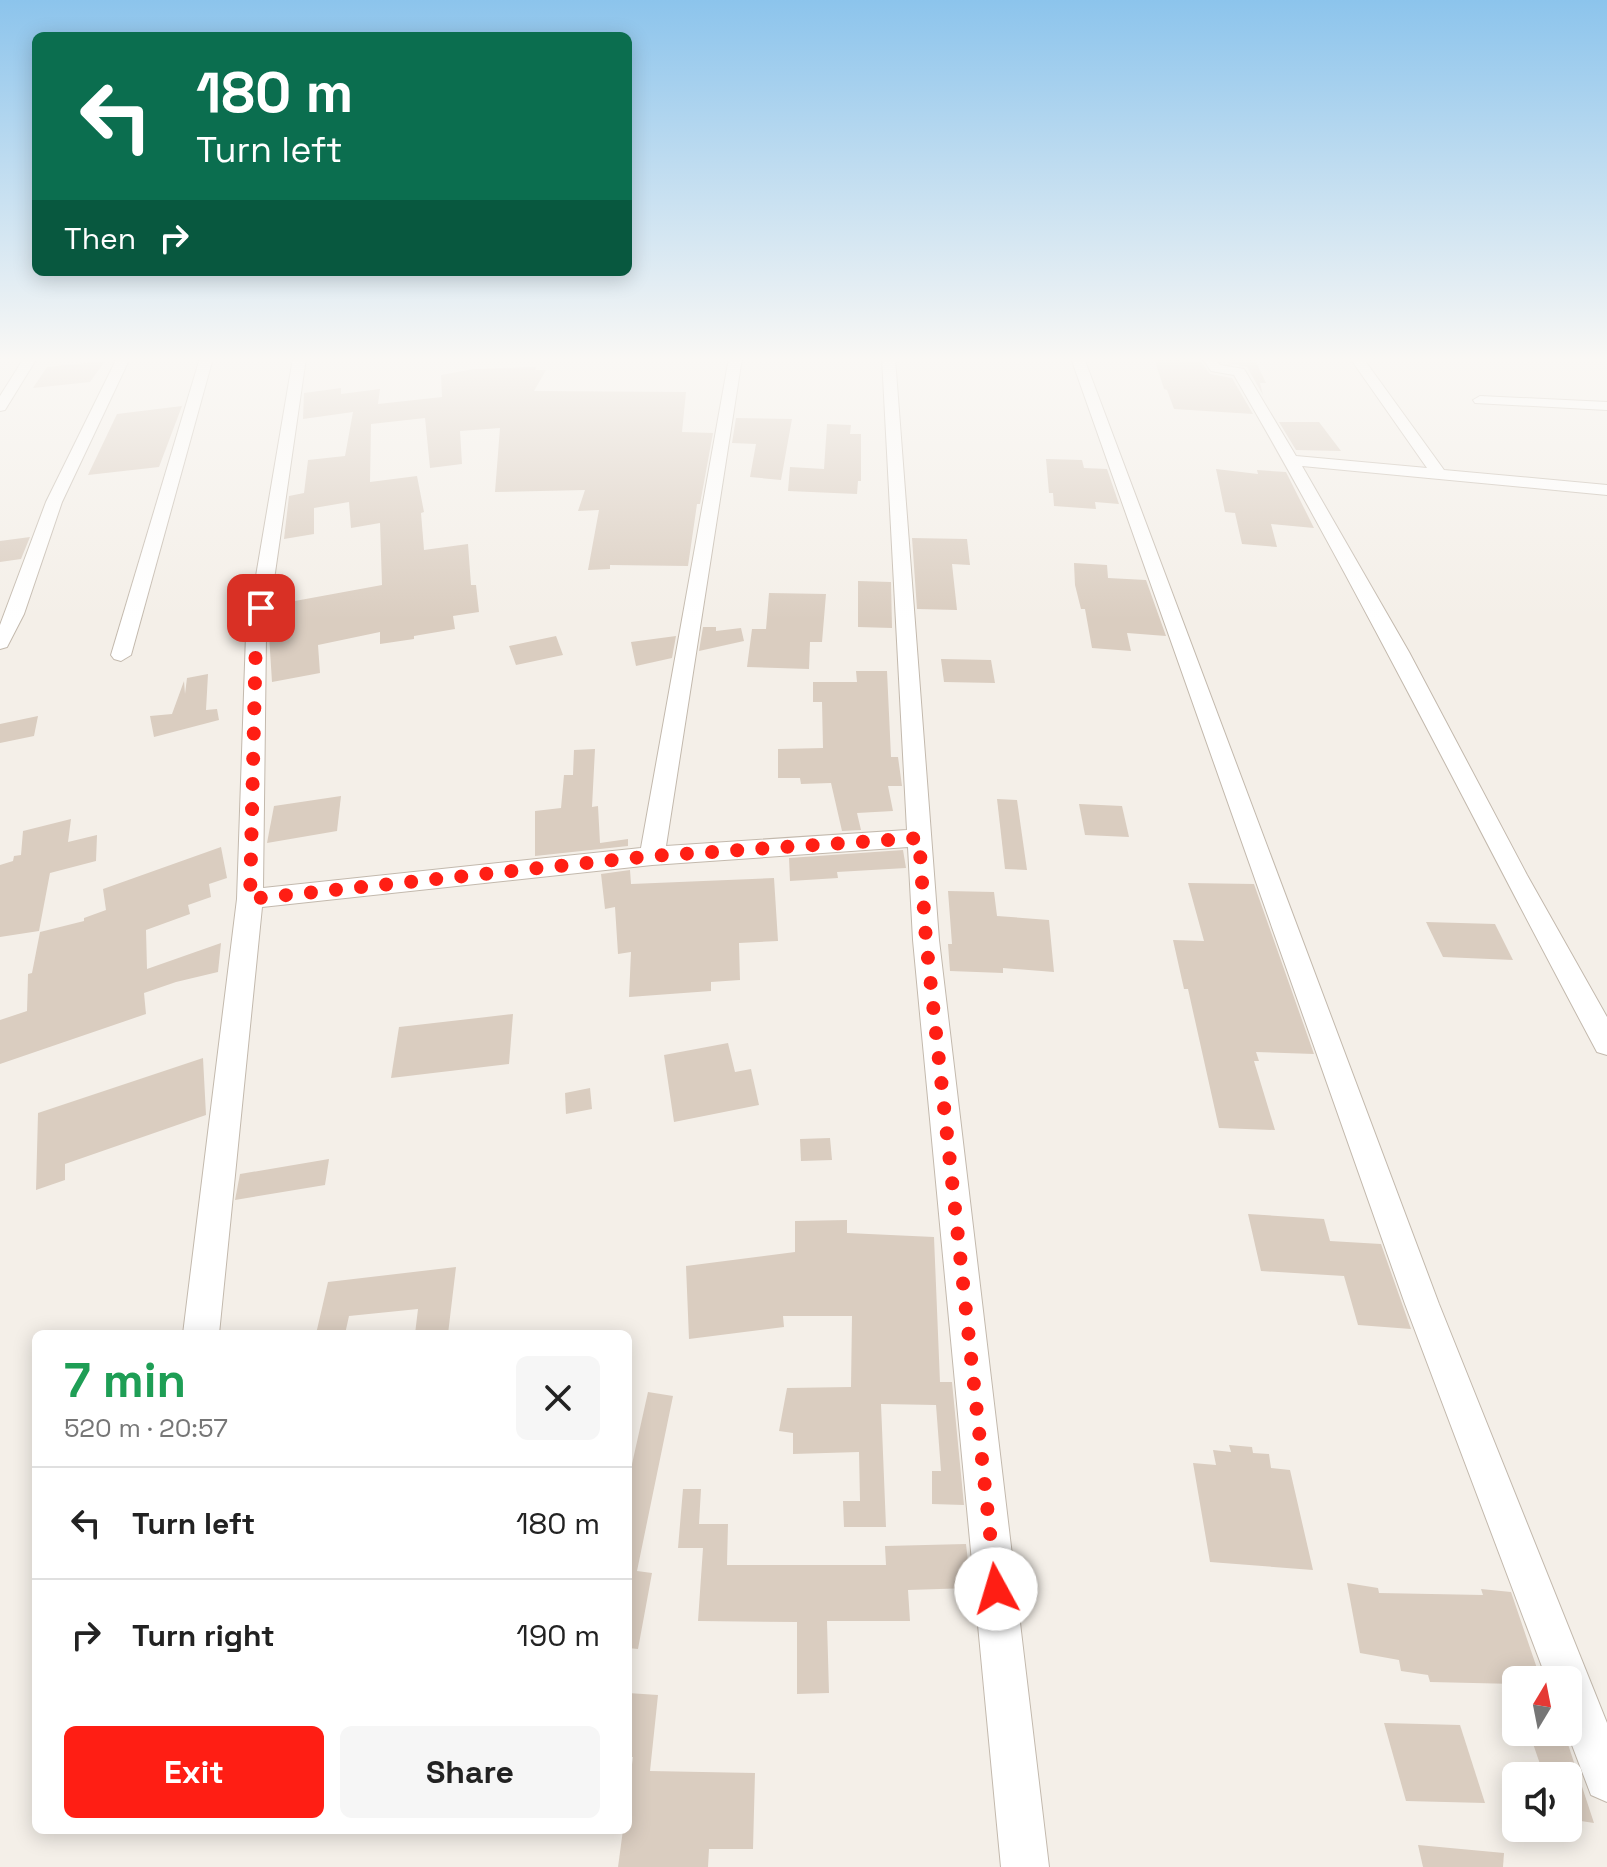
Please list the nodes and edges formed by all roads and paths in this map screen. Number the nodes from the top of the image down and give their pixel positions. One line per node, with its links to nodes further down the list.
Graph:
1 (82, 445): 12 (street)
2 (182, 445): 13 (street)
3 (286, 445): 16 (street)
4 (721, 445): 15 (street)
5 (894, 445): 14 (street)
6 (1109, 445): 19 (street)
7 (1282, 445): 9 (street)
8 (1419, 445): 10 (street)
9 (1291, 460): 10 (street); 17 (street)
10 (1440, 475): 11 (street)
11 (1607, 490)
12 (0, 643)
13 (121, 655)
14 (919, 838): 15 (street); 20 (street)
15 (652, 856): 16 (street)
16 (250, 899): 18 (street)
17 (1607, 1043)
18 (201, 1330)
19 (1607, 1779)
20 (1025, 1867)

